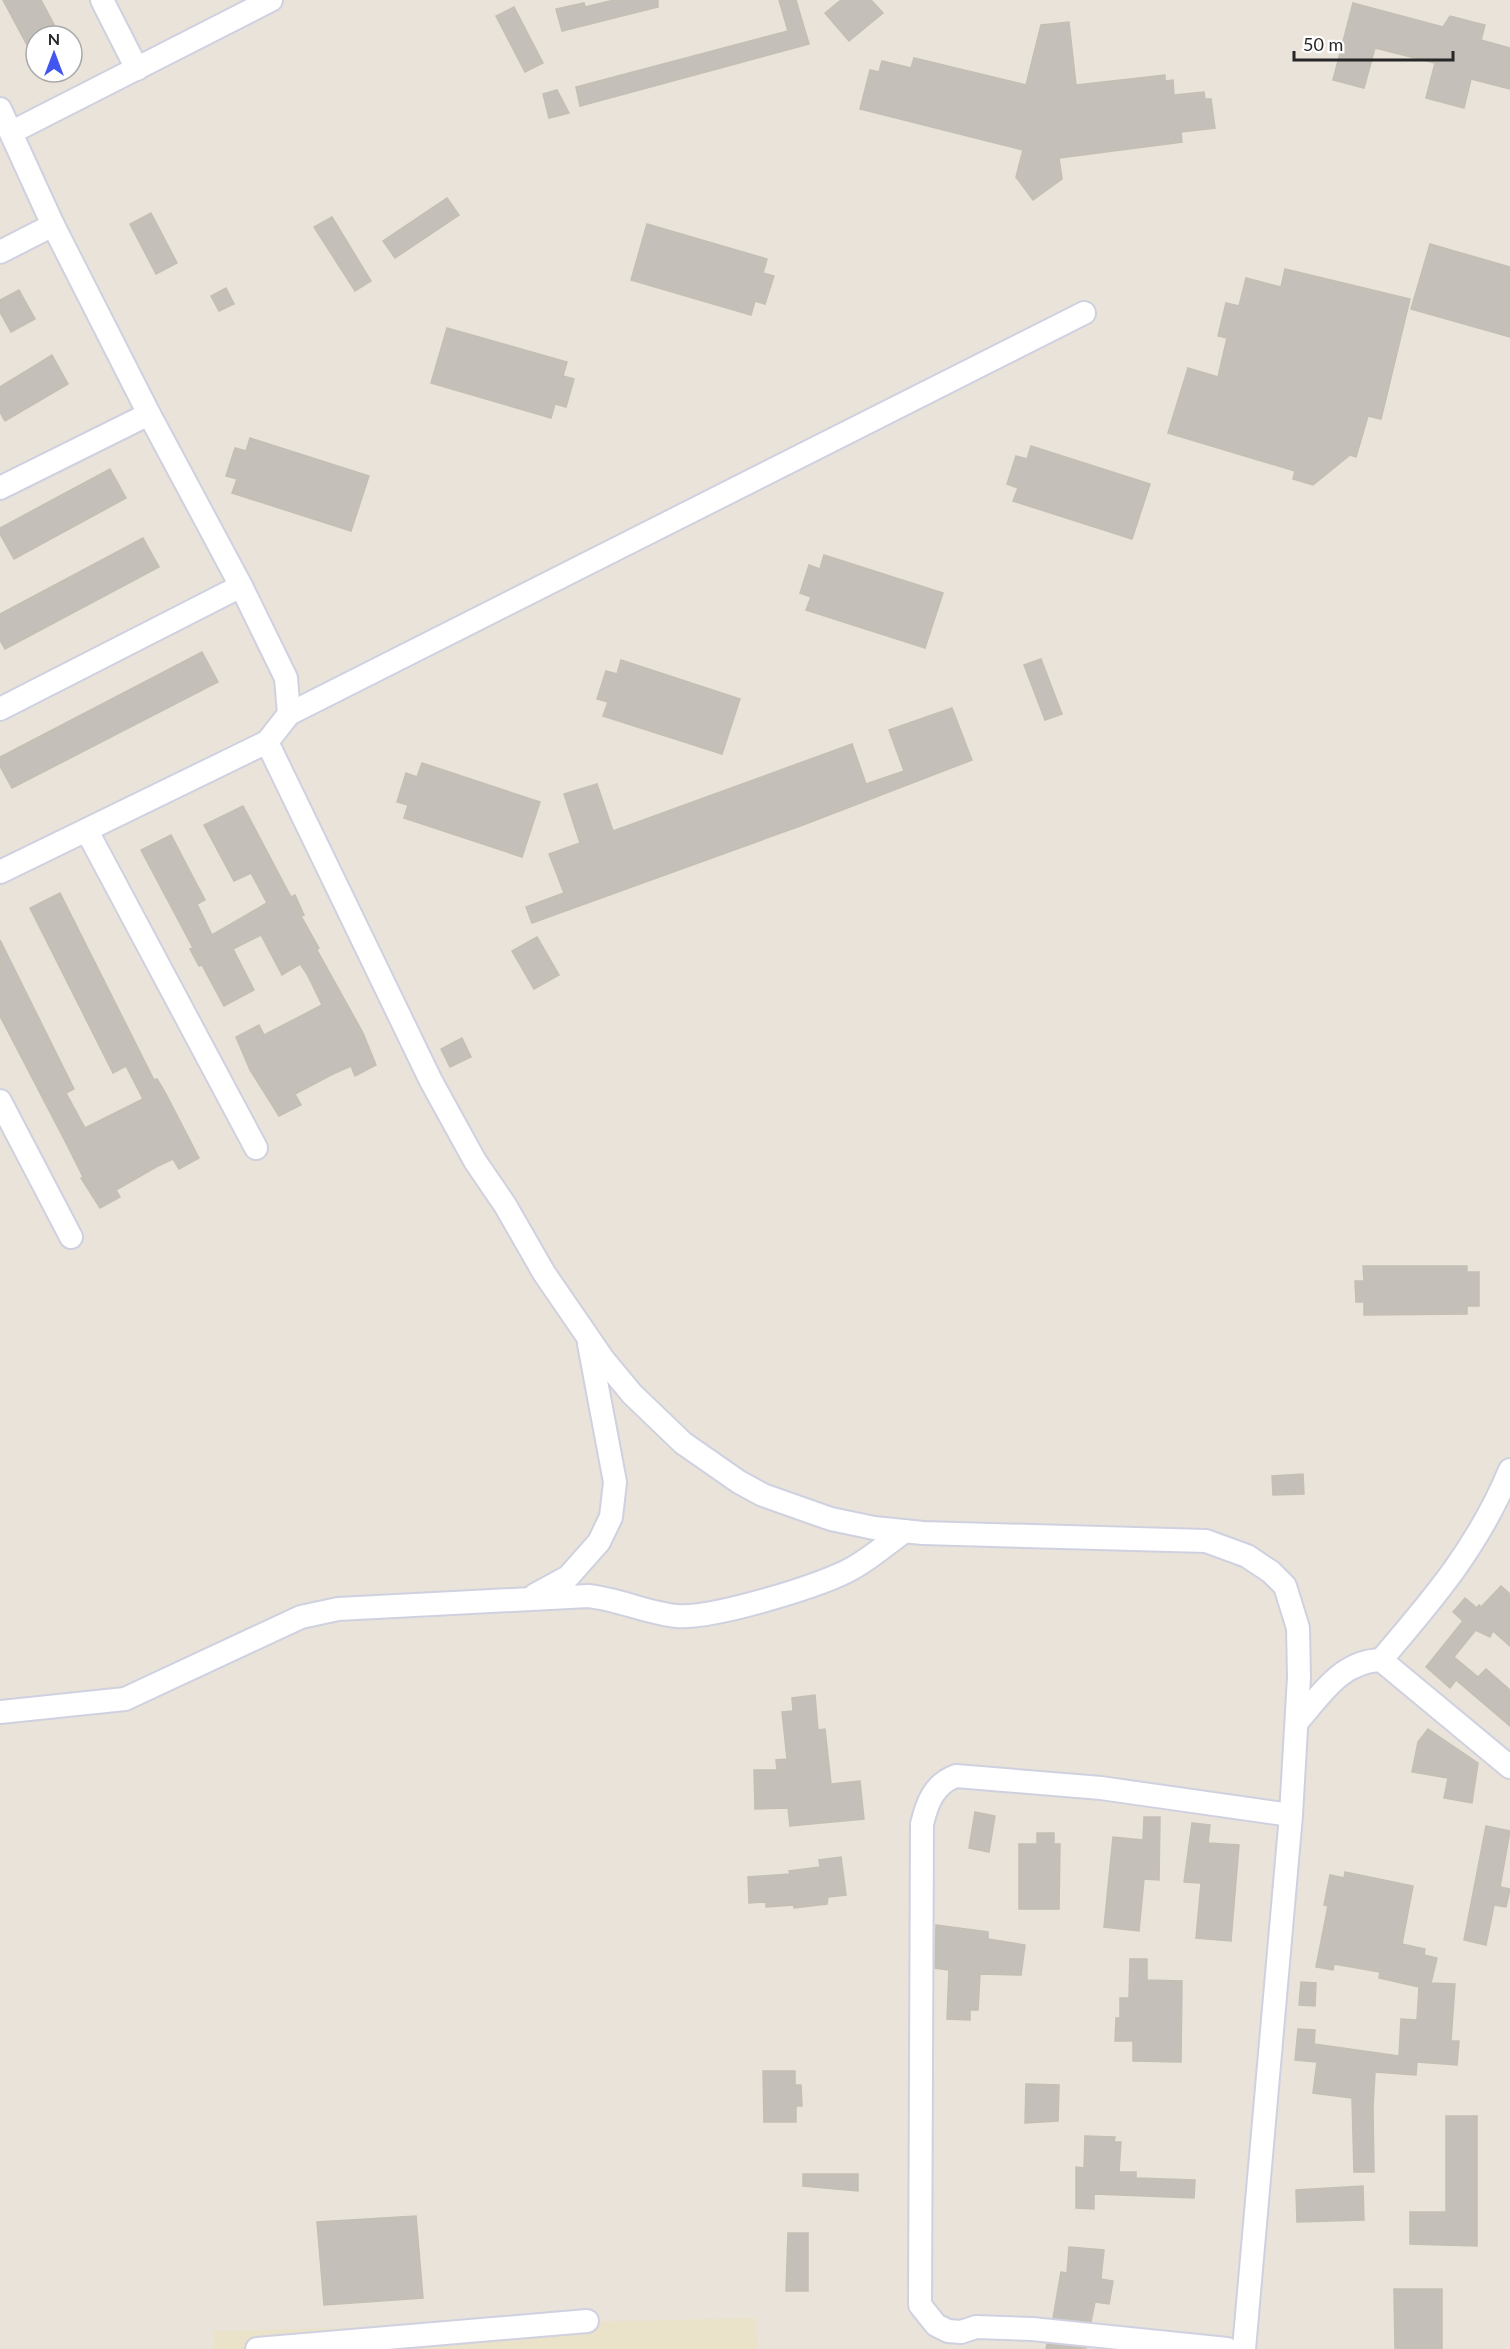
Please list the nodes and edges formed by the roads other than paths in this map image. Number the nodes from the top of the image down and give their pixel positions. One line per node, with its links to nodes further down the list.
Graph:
1 (102, 0): 3 (street)
2 (271, 0): 3 (street)
3 (137, 69): 5 (street)
4 (0, 110): 5 (street)
5 (12, 132): 6 (street)
6 (53, 225): 7 (street); 9 (street)
7 (0, 252)
8 (1084, 313): 13 (street)
9 (149, 414): 10 (street); 11 (street)
10 (0, 488)
11 (241, 586): 12 (street); 13 (street)
12 (0, 709)
13 (289, 714): 14 (street)
14 (267, 742): 15 (street); 20 (street)
15 (87, 831): 16 (street); 18 (street)
16 (0, 872)
17 (0, 1101): 19 (street)
18 (256, 1148)
19 (71, 1237)
20 (588, 1338): 22 (street); 23 (street)
21 (1510, 1470): 24 (street)
22 (905, 1531): 23 (street); 26 (street)
23 (529, 1599): 25 (street)
24 (1381, 1660): 26 (street); 27 (street)
25 (0, 1712)
26 (1297, 1722): 28 (street)
27 (1510, 1767)
28 (1291, 1815): 31 (street); 32 (street)
29 (587, 2321): 30 (street)
30 (257, 2349)
31 (1227, 2349)
32 (1244, 2349)

